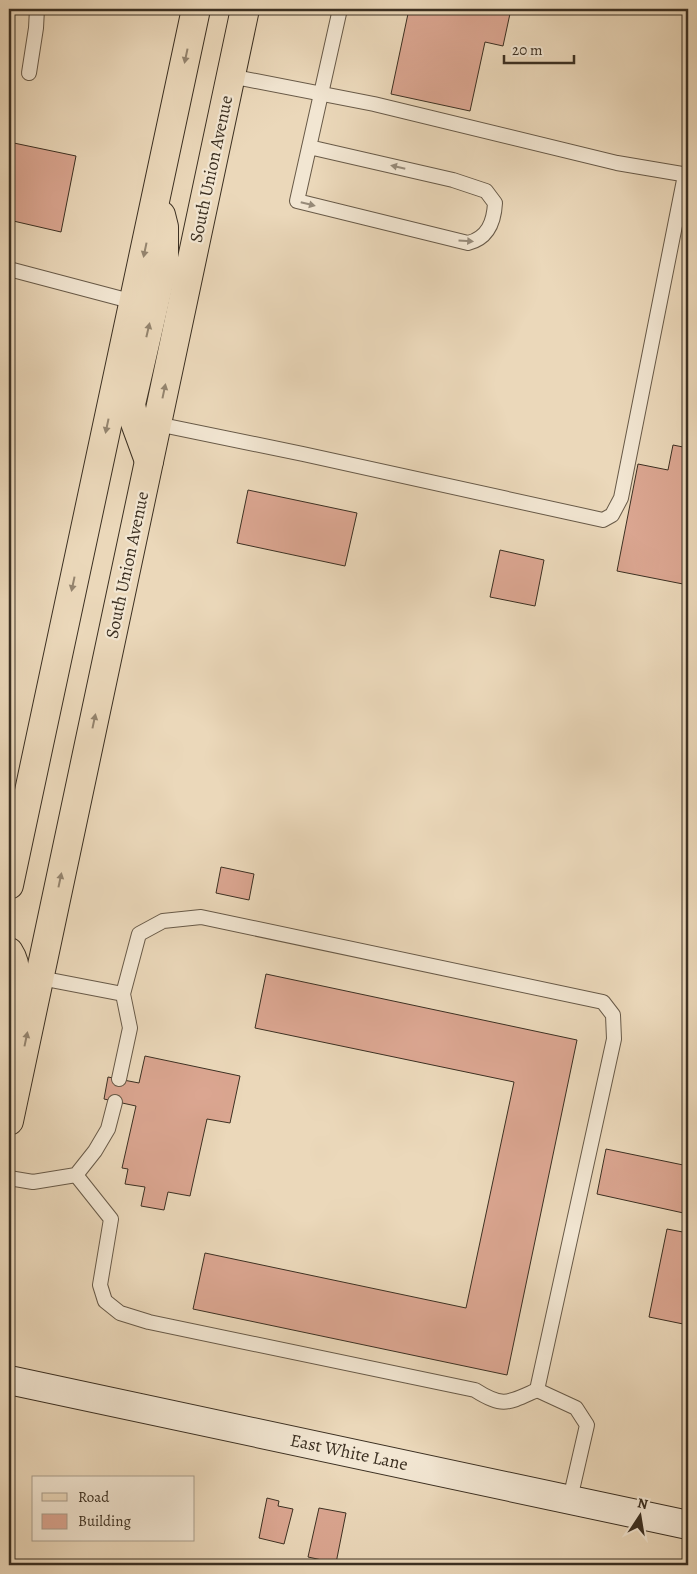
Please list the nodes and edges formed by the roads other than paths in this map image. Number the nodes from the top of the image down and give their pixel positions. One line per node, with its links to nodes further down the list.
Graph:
1 (37, 9): 5 (lane)
2 (196, 9): 10 (main road, one-way to 10)
3 (245, 9): 6 (main road, South Union Avenue)
4 (340, 9): 7 (lane)
5 (29, 73)
6 (230, 76): 7 (lane); 13 (main road, South Union Avenue, one-way to 6)
7 (321, 94): 8 (lane); 9 (lane)
8 (309, 147): 8 (lane, one-way to 8)
9 (687, 175): 13 (lane)
10 (156, 196): 12 (main road, one-way to 12); 14 (main road, one-way to 10)
11 (9, 269): 12 (lane)
12 (134, 302): 15 (main road, one-way to 15)
13 (157, 424): 14 (main road, South Union Avenue)
14 (149, 461): 17 (main road, South Union Avenue, one-way to 14)
15 (9, 885)
16 (9, 952): 19 (main road)
17 (40, 978): 18 (lane); 22 (main road, South Union Avenue, one-way to 17)
18 (123, 994): 20 (lane); 26 (lane)
19 (9, 1014)
20 (119, 1079)
21 (114, 1102): 23 (lane)
22 (9, 1121)
23 (76, 1175): 24 (lane); 26 (lane)
24 (9, 1178)
25 (9, 1380): 27 (street, East White Lane)
26 (537, 1390): 27 (lane)
27 (570, 1499): 28 (street, East White Lane)
28 (688, 1524)

